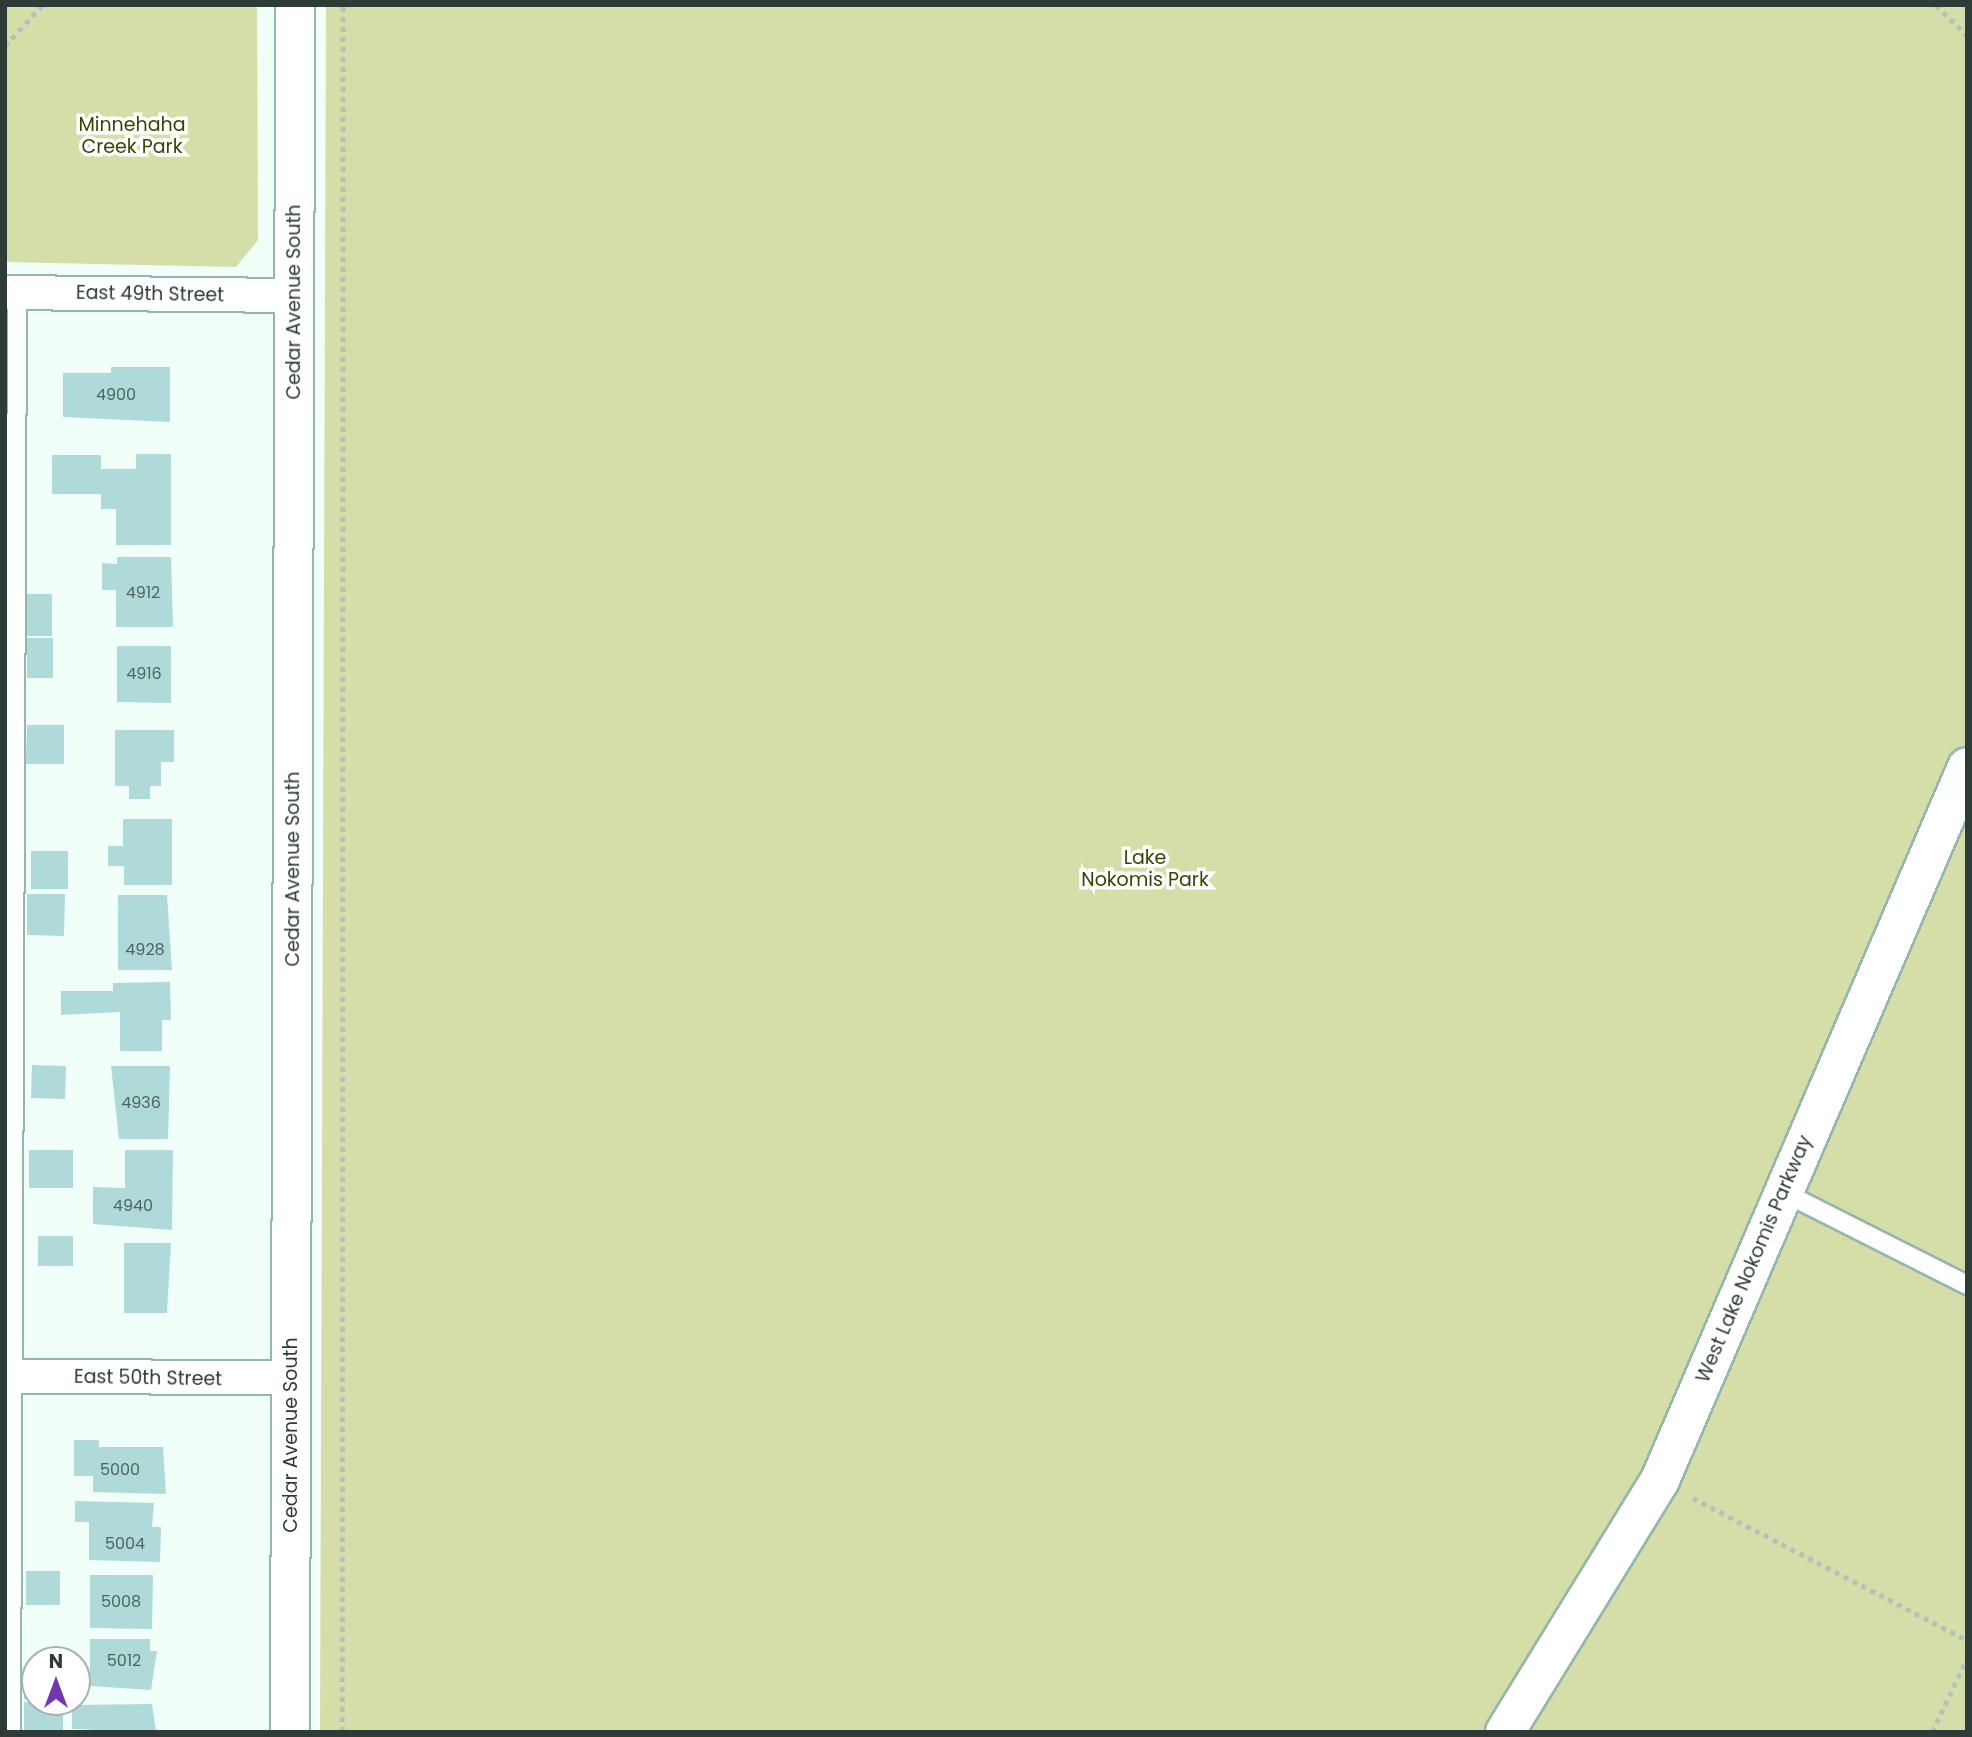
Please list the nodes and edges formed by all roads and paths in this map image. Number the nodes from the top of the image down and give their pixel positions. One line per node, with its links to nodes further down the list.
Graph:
1 (41, 5): 6 (path)
2 (295, 5): 8 (main road, Cedar Avenue South)
3 (342, 5): 19 (path)
4 (1936, 5): 5 (path)
5 (1967, 35)
6 (5, 46)
7 (11, 292): 8 (street, East 49th Street); 12 (lane)
8 (294, 295): 13 (main road, Cedar Avenue South)
9 (1967, 767): 10 (main road, West Lake Nokomis Parkway)
10 (1785, 1193): 11 (lane); 14 (main road, West Lake Nokomis Parkway)
11 (1967, 1285)
12 (10, 1376): 13 (street, East 50th Street); 17 (lane)
13 (292, 1377): 18 (main road, Cedar Avenue South)
14 (1660, 1480): 15 (path); 20 (main road, West Lake Nokomis Parkway)
15 (1967, 1640)
16 (1967, 1658): 21 (path)
17 (11, 1732)
18 (290, 1732)
19 (342, 1732)
20 (1505, 1732)
21 (1932, 1732)

